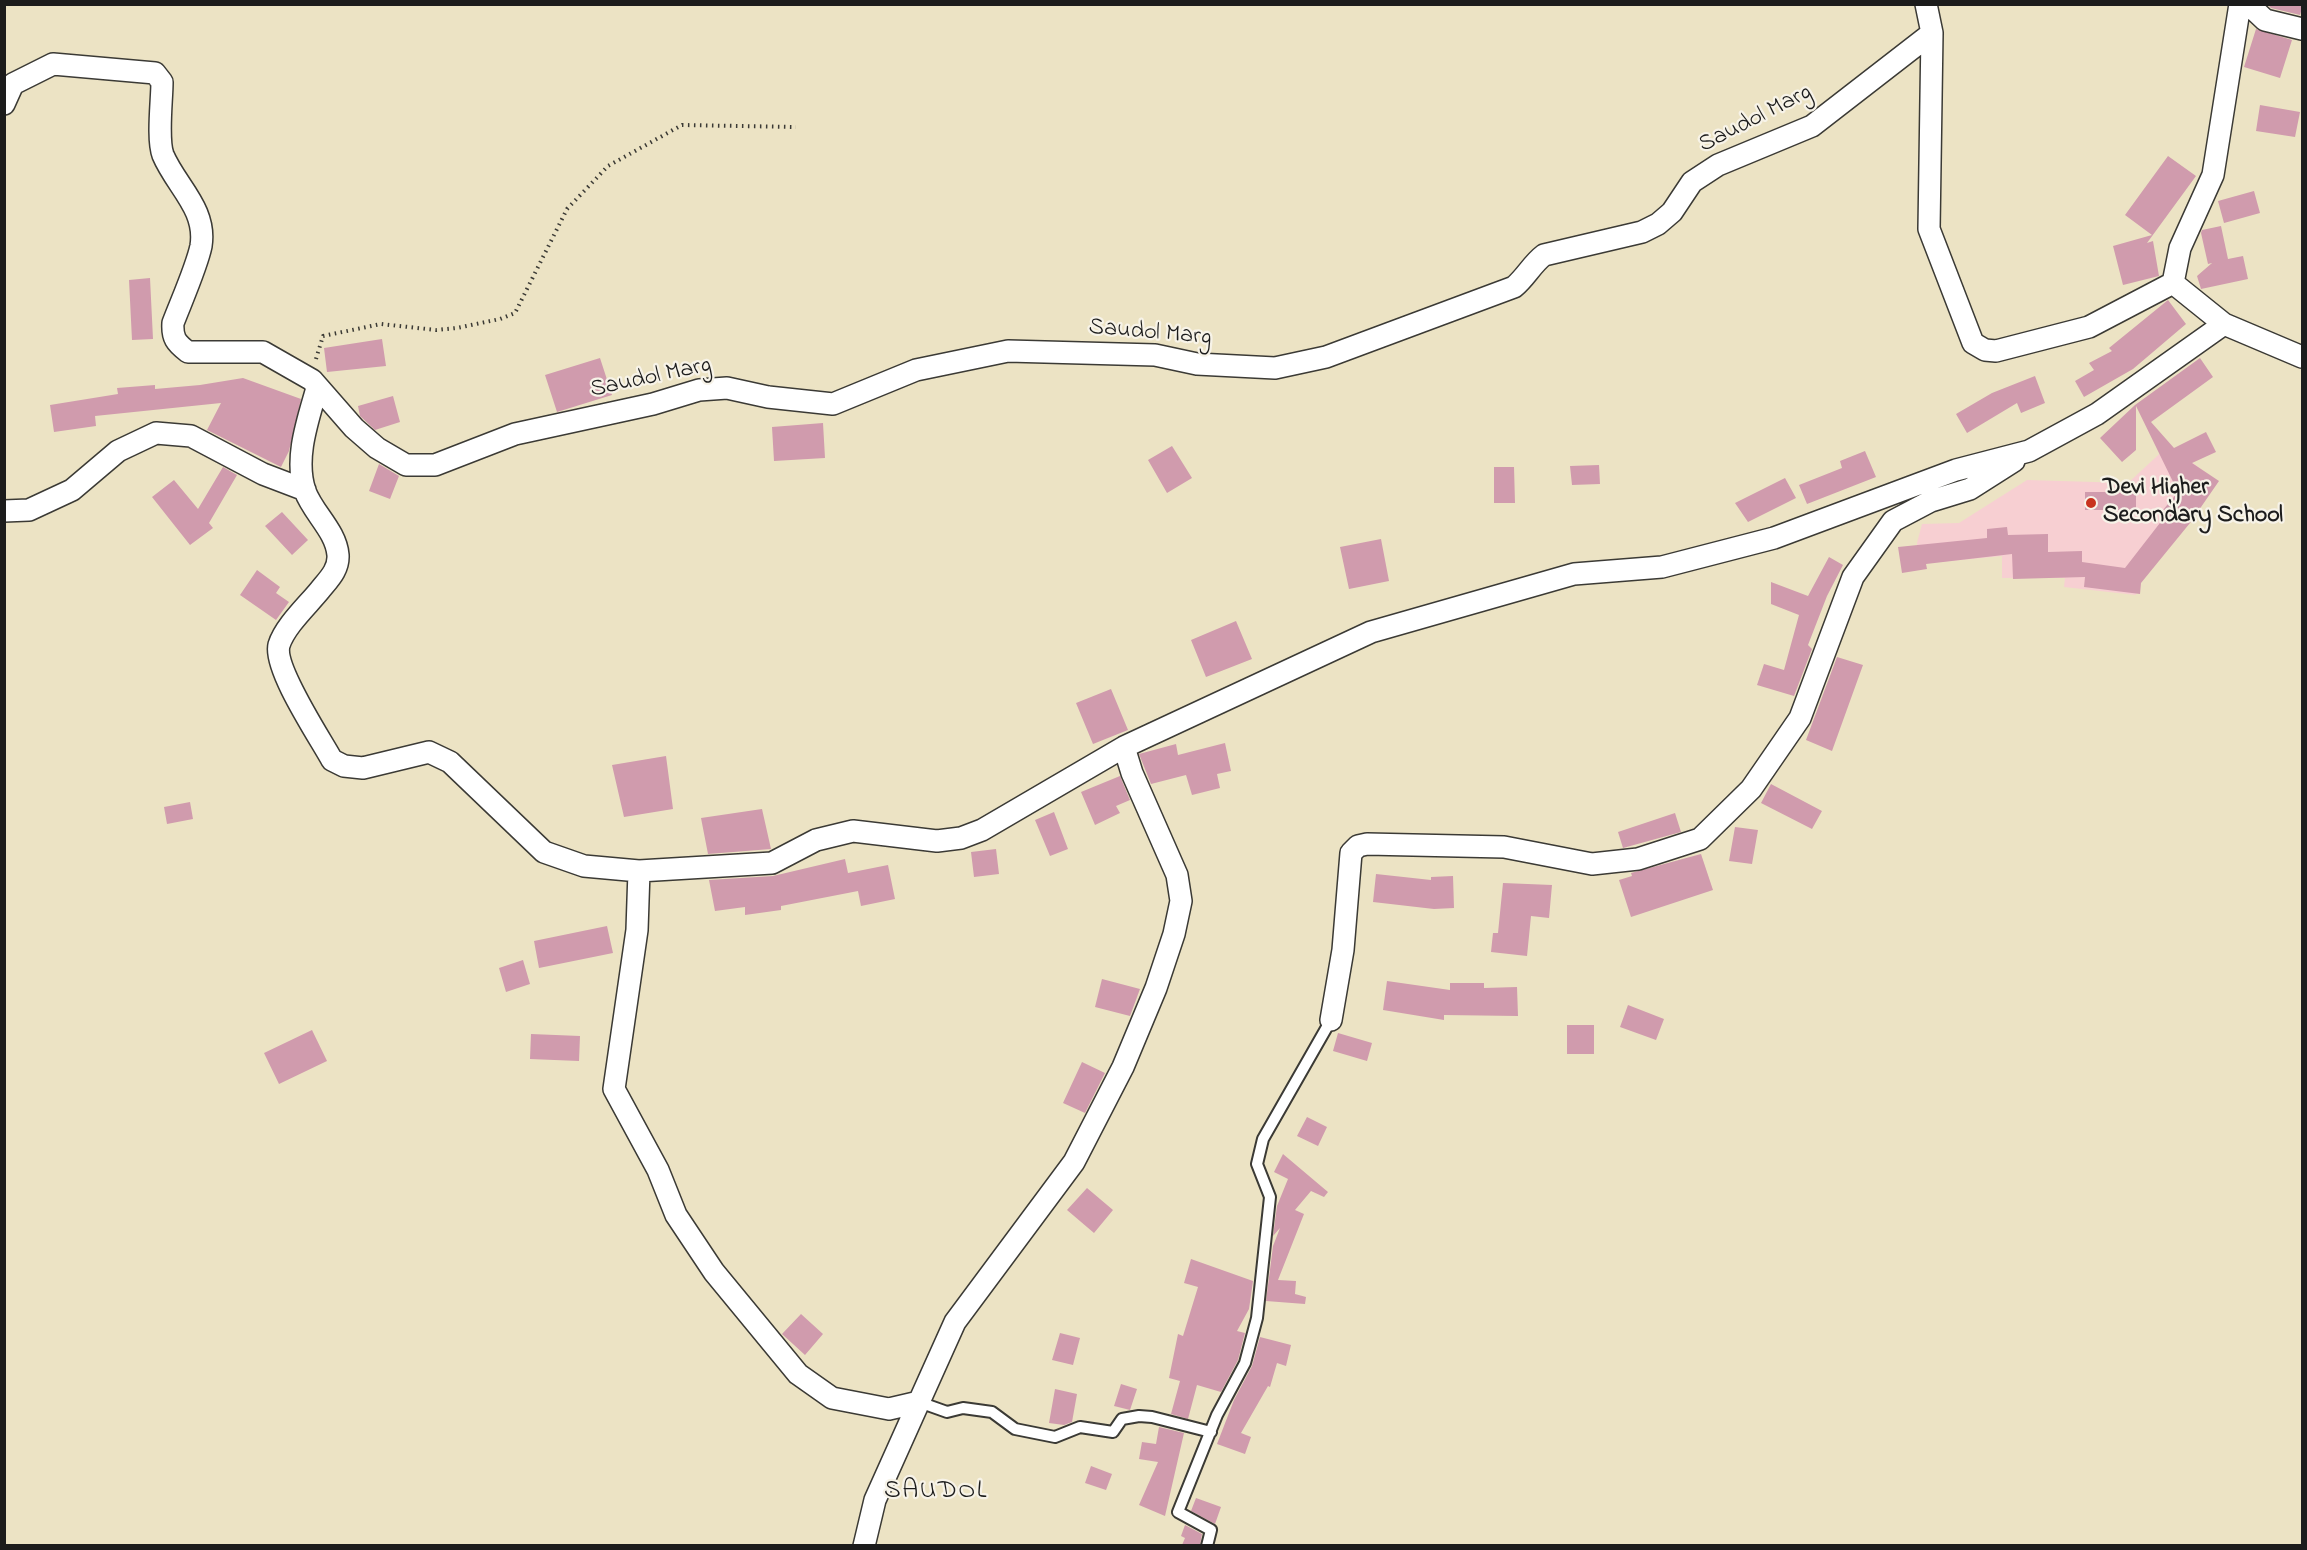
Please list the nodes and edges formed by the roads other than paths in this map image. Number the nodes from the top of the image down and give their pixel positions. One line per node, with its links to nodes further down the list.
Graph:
1 (1926, 4): 5 (street)
2 (2240, 4): 7 (street)
3 (2248, 4): 4 (street)
4 (2302, 28)
5 (1932, 33): 7 (street); 10 (street, Saudol Marg)
6 (4, 104): 10 (street, Saudol Marg)
7 (2173, 283): 8 (street)
8 (2224, 324): 9 (street); 11 (street)
9 (2302, 357)
10 (314, 384): 12 (street)
11 (2030, 451): 14 (street); 16 (street)
12 (305, 490): 13 (street); 15 (street)
13 (4, 511)
14 (1124, 747): 15 (street); 17 (street)
15 (639, 871): 17 (street)
16 (1330, 1020): 18 (lane)
17 (920, 1402): 18 (lane); 19 (street)
18 (1211, 1432): 20 (lane)
19 (864, 1545)
20 (1207, 1545)

